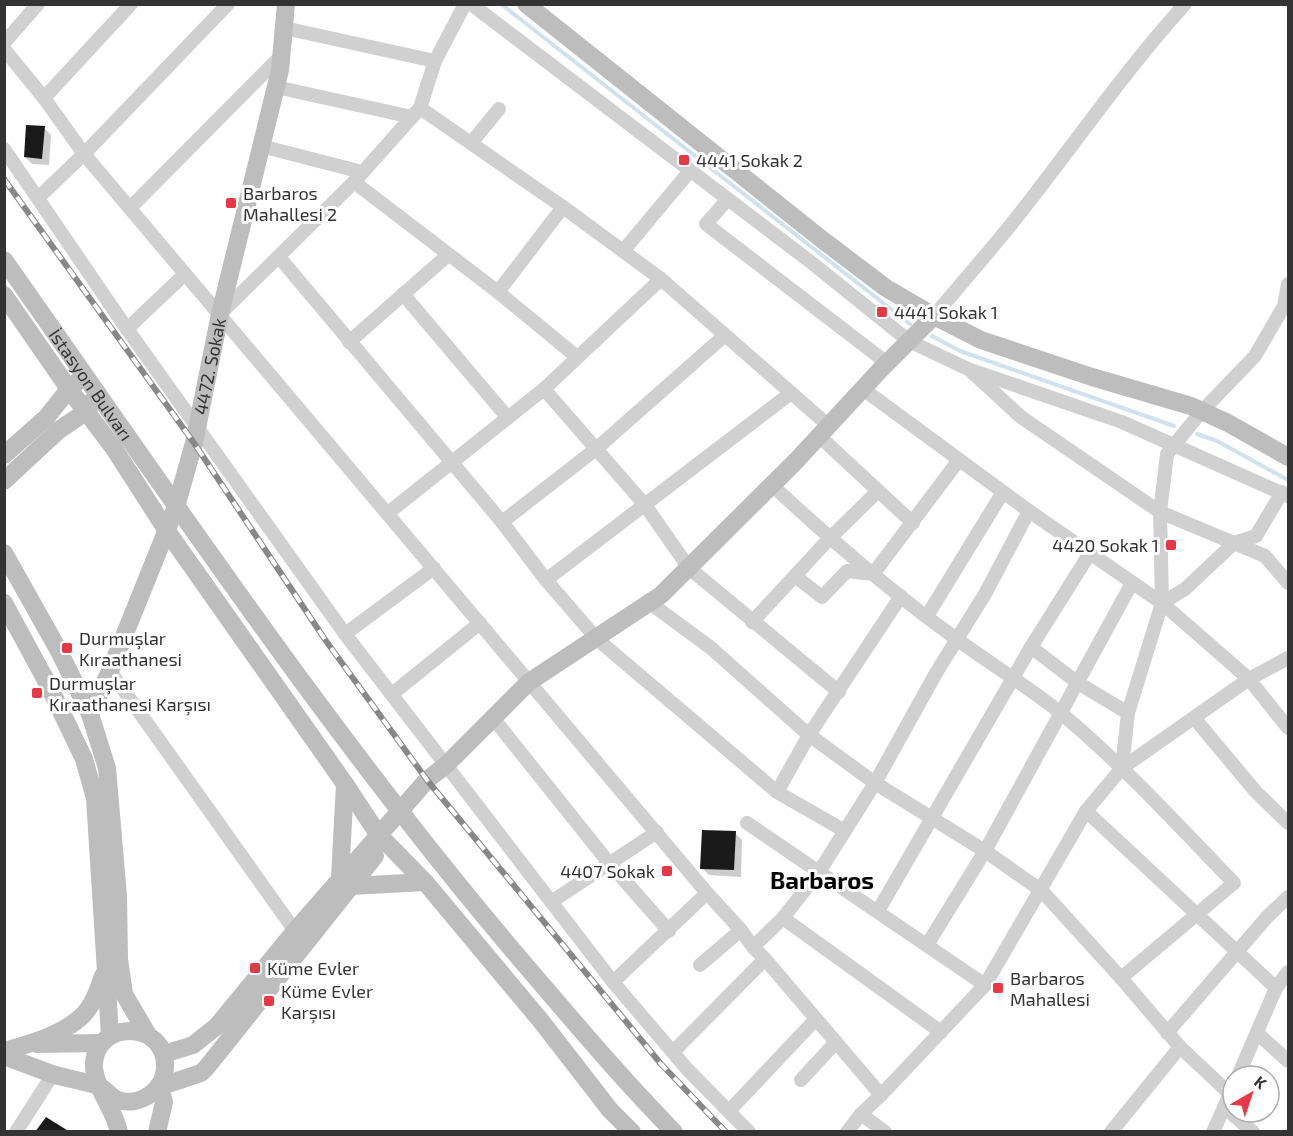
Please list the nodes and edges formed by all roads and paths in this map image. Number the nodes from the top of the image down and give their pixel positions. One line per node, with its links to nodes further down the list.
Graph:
1 (38, 4): 10 (street)
2 (130, 4): 15 (street)
3 (228, 4): 21 (street)
4 (286, 4): 9 (street, 4472. Sokak)
5 (465, 4): 13 (street)
6 (471, 4): 22 (street)
7 (526, 4): 39 (street)
8 (1185, 4): 39 (street)
9 (284, 28): 12 (street, 4472. Sokak); 13 (street)
10 (4, 43)
11 (4, 50): 15 (street)
12 (281, 56): 14 (street, 4472. Sokak); 27 (street)
13 (435, 61): 17 (street)
14 (276, 87): 17 (street); 19 (street, 4472. Sokak)
15 (44, 98): 21 (street)
16 (499, 109): 18 (street)
17 (416, 112): 18 (street); 23 (street)
18 (471, 143): 26 (street)
19 (261, 146): 23 (street); 38 (street, 4472. Sokak)
20 (4, 149): 24 (street)
21 (84, 154): 24 (street); 27 (street)
22 (690, 171): 25 (street); 28 (street)
23 (358, 177): 29 (street); 30 (street)
24 (38, 198): 40 (street)
25 (727, 200): 42 (street); 46 (street)
26 (563, 207): 28 (street); 35 (street)
27 (130, 208): 32 (street)
28 (623, 252): 33 (street)
29 (448, 255): 35 (street); 36 (street)
30 (279, 257): 38 (street); 43 (street)
31 (4, 260): 48 (street, İstasyon Bulvarı)
32 (186, 274): 38 (street); 40 (street)
33 (661, 279): 41 (street); 45 (street)
34 (1288, 284): 54 (street)
35 (498, 292): 45 (street)
36 (403, 294): 43 (street); 55 (street)
37 (4, 295): 44 (street, İstasyon Bulvarı)
38 (220, 314): 57 (street, 4472. Sokak); 75 (street)
39 (934, 316): 42 (street); 54 (street)
40 (127, 329): 57 (street)
41 (724, 336): 52 (street); 61 (street)
42 (909, 341): 46 (street); 47 (street)
43 (349, 342): 65 (street)
44 (48, 357): 49 (street, İstasyon Bulvarı); 56 (street)
45 (577, 357): 50 (street)
46 (887, 363): 51 (street)
47 (968, 369): 59 (street); 74 (street)
48 (92, 384): 49 (street); 53 (street); 72 (street, İstasyon Bulvarı)
49 (69, 388): 53 (street, İstasyon Bulvarı); 56 (street)
50 (544, 389): 55 (street); 61 (street)
51 (863, 389): 58 (street); 64 (street)
52 (791, 393): 58 (street); 71 (street)
53 (87, 411): 56 (street); 60 (street, İstasyon Bulvarı)
54 (1202, 411): 59 (street); 63 (street)
55 (508, 418): 65 (street)
56 (52, 424): 60 (street); 62 (street); 66 (street)
57 (196, 426): 72 (street, 4472. Sokak); 98 (street)
58 (824, 431): 67 (street); 68 (street)
59 (1174, 445): 70 (street); 74 (street)
60 (113, 447): 78 (street, İstasyon Bulvarı)
61 (596, 449): 71 (street); 76 (street)
62 (4, 455)
63 (1288, 458)
64 (959, 460): 69 (street); 77 (street)
65 (452, 464): 75 (street); 76 (street)
66 (4, 481)
67 (772, 485): 79 (street); 84 (street)
68 (878, 491): 77 (street); 79 (street)
69 (1003, 492): 73 (street); 94 (street)
70 (1285, 494): 80 (street)
71 (645, 505): 84 (street); 87 (street)
72 (176, 507): 78 (street, 4472. Sokak); 123 (street, İstasyon Bulvarı)
73 (1029, 511): 82 (street); 100 (street)
74 (1160, 512): 80 (street); 93 (street)
75 (388, 513): 83 (street)
76 (502, 522): 87 (street)
77 (913, 523): 85 (street)
78 (167, 531): 103 (street, 4472. Sokak); 120 (street, İstasyon Bulvarı)
79 (829, 539): 85 (street); 86 (street)
80 (1234, 543): 89 (street); 93 (street)
81 (4, 553): 112 (street)
82 (1090, 553): 88 (street); 101 (street)
83 (434, 568): 97 (street); 98 (street)
84 (689, 568): 92 (street); 96 (street)
85 (873, 574): 86 (street); 90 (street)
86 (795, 576): 96 (street)
87 (546, 580): 99 (street)
88 (1132, 583): 93 (street); 107 (street)
89 (1288, 583)
90 (901, 596): 94 (street); 108 (street)
91 (4, 603): 95 (street)
92 (650, 603): 99 (street); 116 (street)
93 (1162, 603): 105 (street); 111 (street)
94 (927, 616): 100 (street)
95 (9, 618): 150 (street)
96 (752, 622): 108 (street)
97 (480, 623): 106 (street); 109 (street)
98 (345, 634): 109 (street)
99 (597, 639): 106 (street); 121 (street)
100 (957, 639): 104 (street); 119 (street)
101 (1031, 647): 104 (street); 107 (street)
102 (1288, 658): 105 (street)
103 (110, 671): 112 (street, 4472. Sokak); 143 (street)
104 (1014, 678): 110 (street); 124 (street)
105 (1249, 679): 114 (street); 115 (street)
106 (529, 682): 113 (street); 128 (street)
107 (1078, 682): 110 (street); 111 (street)
108 (839, 692): 116 (street)
109 (392, 694): 117 (street)
110 (1060, 713): 118 (street); 130 (street)
111 (1128, 713): 118 (street)
112 (90, 714): 160 (street)
113 (493, 718): 117 (street); 131 (street)
114 (1195, 719): 118 (street); 126 (street)
115 (1288, 728)
116 (809, 735): 119 (street); 121 (street)
117 (446, 765): 123 (street); 138 (street)
118 (1122, 768): 122 (street); 140 (street)
119 (875, 783): 124 (street); 127 (street)
120 (345, 784): 129 (street, İstasyon Bulvarı); 133 (street)
121 (777, 792): 127 (street)
122 (1086, 811): 135 (street); 140 (street)
123 (403, 815): 129 (street); 184 (street, İstasyon Bulvarı)
124 (932, 818): 130 (street); 139 (street)
125 (747, 823): 132 (street)
126 (1288, 823)
127 (845, 831): 132 (street)
128 (657, 832): 131 (street); 136 (street)
129 (382, 839): 133 (street); 134 (street, İstasyon Bulvarı)
130 (985, 851): 135 (street); 145 (street)
131 (609, 863): 138 (street); 144 (street)
132 (819, 872): 139 (street); 141 (street)
133 (346, 882): 134 (street); 143 (street); 174 (street)
134 (425, 882): 183 (street, İstasyon Bulvarı)
135 (1042, 891): 152 (street); 154 (street)
136 (707, 893): 142 (street); 144 (street)
137 (1288, 897): 147 (street)
138 (551, 902): 153 (street)
139 (878, 911): 145 (street)
140 (1198, 913): 147 (street); 152 (street)
141 (783, 918): 146 (street); 157 (street)
142 (741, 930): 146 (street); 149 (street)
143 (295, 931): 167 (street)
144 (669, 931): 153 (street)
145 (927, 945): 154 (street)
146 (753, 947): 148 (street)
147 (1237, 952): 155 (street); 158 (street)
148 (765, 959): 156 (street); 166 (street)
149 (700, 965)
150 (105, 971): 161 (street); 163 (street)
151 (1288, 972): 155 (street)
152 (1121, 978): 158 (street)
153 (612, 982): 166 (street)
154 (985, 985): 157 (street)
155 (1276, 988): 159 (street)
156 (816, 1019): 162 (street); 177 (street)
157 (941, 1032): 176 (street)
158 (1167, 1033): 164 (street)
159 (1257, 1033): 169 (street); 170 (street)
160 (148, 1035): 161 (street); 167 (street)
161 (106, 1039): 163 (street); 173 (street)
162 (836, 1042): 172 (street); 176 (street)
163 (31, 1044): 165 (street)
164 (1180, 1047): 175 (street); 188 (street)
165 (4, 1051)
166 (673, 1052): 177 (street)
167 (164, 1054): 174 (street)
168 (4, 1056): 171 (street)
169 (1288, 1061)
170 (1243, 1064)
171 (53, 1074): 173 (street); 180 (street)
172 (801, 1080)
173 (100, 1086): 174 (street); 181 (street)
174 (159, 1087): 182 (street)
175 (1221, 1088)
176 (881, 1095): 178 (street)
177 (729, 1111): 185 (street)
178 (861, 1114): 186 (street); 187 (street)
179 (1221, 1114): 189 (street)
180 (16, 1131)
181 (120, 1131)
182 (157, 1131)
183 (632, 1131)
184 (674, 1131)
185 (749, 1131)
186 (847, 1131)
187 (885, 1131)
188 (1111, 1131)
189 (1213, 1131)

